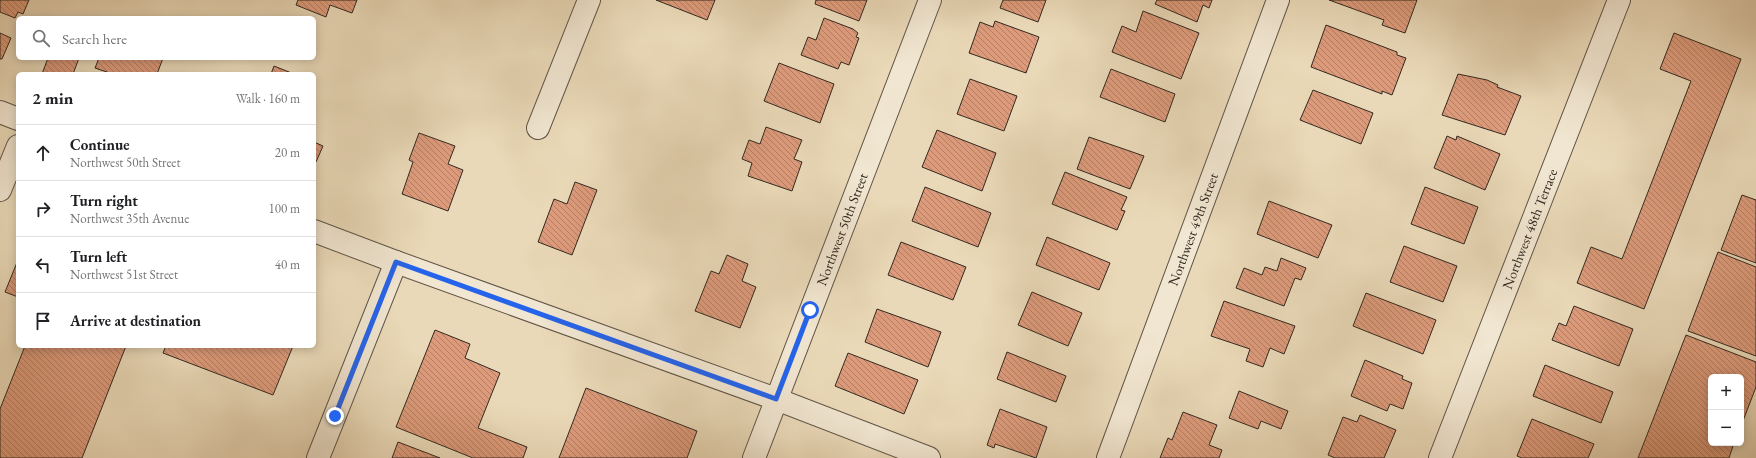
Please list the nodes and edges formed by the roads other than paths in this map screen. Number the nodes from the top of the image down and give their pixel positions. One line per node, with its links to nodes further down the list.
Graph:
1 (589, 0): 7 (street)
2 (930, 0): 12 (street, Northwest 50th Street)
3 (1278, 0): 16 (street, Northwest 49th Street)
4 (1619, 0): 17 (street, Northwest 48th Terrace)
5 (0, 112): 6 (street)
6 (16, 118)
7 (538, 128)
8 (16, 151): 9 (street)
9 (0, 190)
10 (316, 232): 11 (street)
11 (396, 262): 12 (street); 13 (street)
12 (776, 399): 14 (street, Northwest 50th Street); 15 (street)
13 (318, 458)
14 (754, 458)
15 (929, 458)
16 (1108, 458)
17 (1440, 458)

